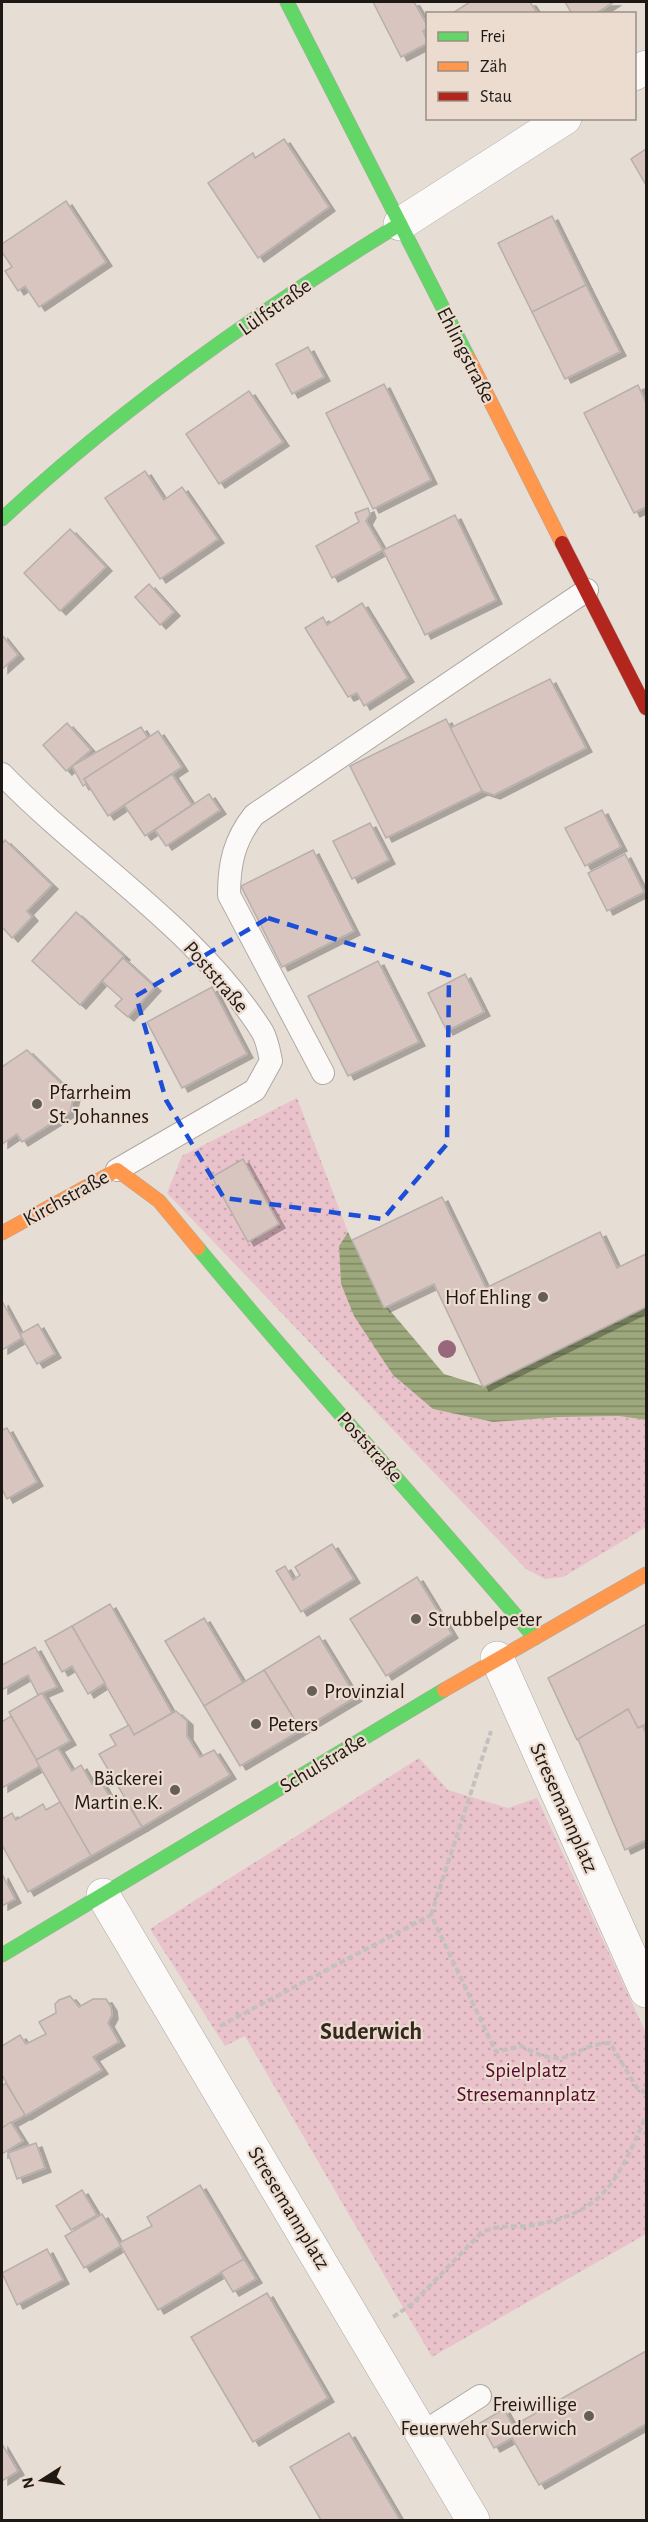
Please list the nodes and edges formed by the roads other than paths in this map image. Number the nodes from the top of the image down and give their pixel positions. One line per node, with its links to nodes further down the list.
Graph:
1 (287, 2): 3 (street, Ehlingstraße)
2 (562, 120): 3 (street, Lülfstraße)
3 (400, 224): 4 (street, Lülfstraße); 5 (street, Ehlingstraße)
4 (2, 519)
5 (586, 590): 6 (street, Ehlingstraße); 8 (lane)
6 (646, 708)
7 (2, 774): 9 (lane, Poststraße)
8 (323, 1072)
9 (117, 1170): 10 (street, Kirchstraße); 11 (street, Kirchstraße)
10 (159, 1201): 13 (street, Poststraße)
11 (2, 1233)
12 (646, 1574): 13 (street, Schulstraße)
13 (535, 1638): 14 (street, Schulstraße)
14 (497, 1658): 15 (street, Schulstraße); 17 (street, Stresemannplatz)
15 (103, 1895): 16 (street, Schulstraße); 19 (street, Stresemannplatz)
16 (2, 1955)
17 (646, 1991)
18 (480, 2396): 19 (lane)
19 (422, 2433): 20 (street, Stresemannplatz)
20 (473, 2520)

